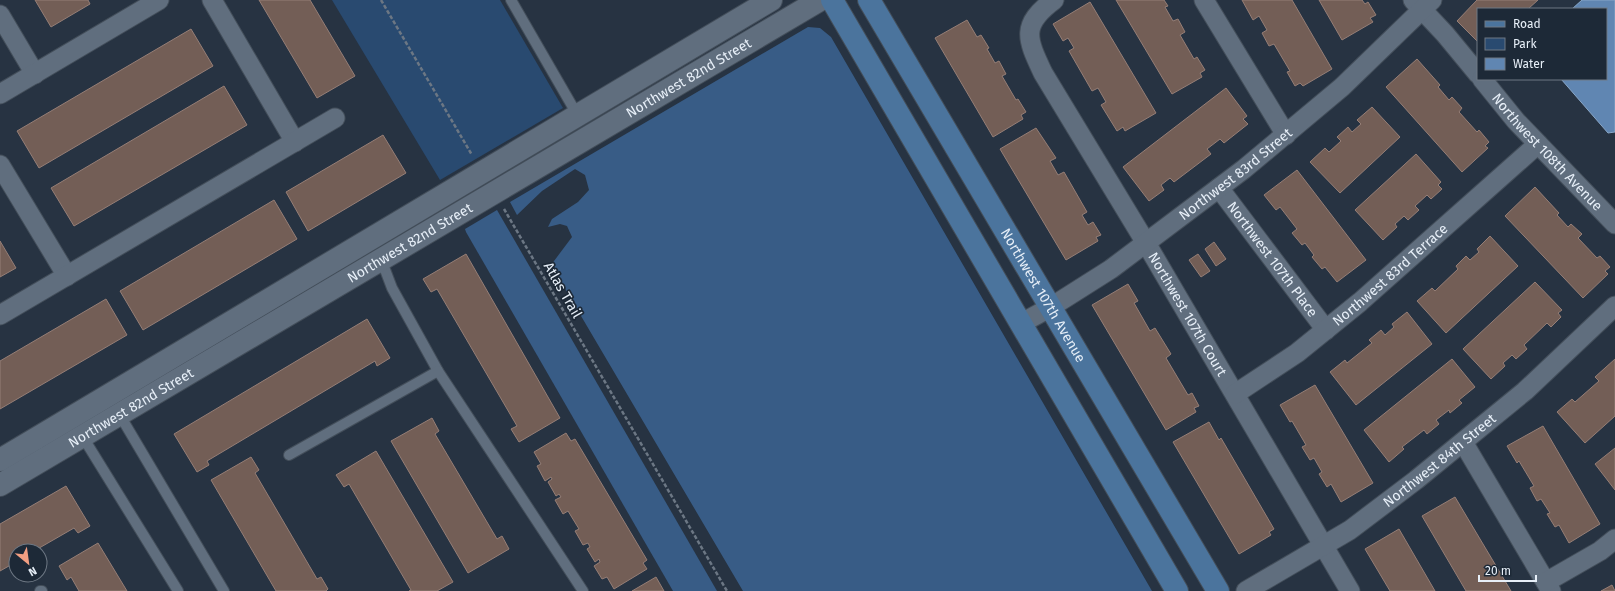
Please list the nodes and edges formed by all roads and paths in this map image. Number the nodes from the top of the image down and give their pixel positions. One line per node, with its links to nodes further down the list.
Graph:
1 (159, 0): 14 (street)
2 (212, 0): 20 (street)
3 (381, 0): 23 (path)
4 (511, 0): 17 (lane)
5 (771, 0): 17 (street, Northwest 82nd Street)
6 (820, 0): 25 (street, Northwest 82nd Street)
7 (832, 0): 33 (main road)
8 (869, 0): 31 (main road, Northwest 107th Avenue)
9 (1054, 0): 27 (street, Northwest 107th Court)
10 (1204, 0): 19 (street)
11 (1423, 2): 13 (street); 19 (street, Northwest 83rd Street)
12 (0, 15): 14 (street)
13 (1477, 73)
14 (35, 74): 16 (street)
15 (1483, 80): 21 (street, Northwest 108th Avenue)
16 (0, 94)
17 (578, 116): 23 (street, Northwest 82nd Street)
18 (335, 118): 20 (street)
19 (1286, 134): 24 (street, Northwest 83rd Street)
20 (295, 142): 29 (street)
21 (1538, 144): 26 (street, Northwest 108th Avenue); 34 (street, Northwest 83rd Terrace)
22 (0, 165): 29 (street)
23 (482, 173): 36 (street, Northwest 82nd Street)
24 (1219, 188): 27 (street, Northwest 83rd Street); 34 (street, Northwest 107th Place)
25 (494, 192): 28 (street, Northwest 82nd Street); 51 (path, Atlas Trail)
26 (1615, 224)
27 (1146, 243): 31 (street, Northwest 83rd Street); 37 (street, Northwest 107th Court)
28 (381, 259): 35 (lane); 38 (street, Northwest 82nd Street)
29 (67, 276): 32 (street)
30 (1615, 306): 41 (street, Northwest 84th Street)
31 (1051, 307): 33 (street, Northwest 83rd Street); 53 (main road, Northwest 107th Avenue)
32 (0, 315)
33 (1020, 324): 52 (main road)
34 (1326, 330): 37 (street, Northwest 83rd Terrace)
35 (438, 371): 42 (lane); 50 (lane)
36 (108, 394): 38 (lane); 39 (street, Northwest 82nd Street)
37 (1235, 394): 46 (street, Northwest 107th Court)
38 (120, 414): 40 (street, Northwest 82nd Street); 49 (lane)
39 (70, 417): 40 (lane); 43 (street, Northwest 82nd Street)
40 (82, 436): 44 (street, Northwest 82nd Street); 48 (lane)
41 (1463, 442): 46 (street, Northwest 84th Street); 47 (street)
42 (289, 455)
43 (0, 460)
44 (0, 485)
45 (1615, 539): 47 (street)
46 (1323, 546): 54 (street, Northwest 84th Street); 55 (street, Northwest 107th Court)
47 (1549, 586)
48 (178, 591)
49 (224, 591)
50 (583, 591)
51 (727, 591)
52 (1177, 591)
53 (1218, 591)
54 (1246, 591)
55 (1350, 591)

